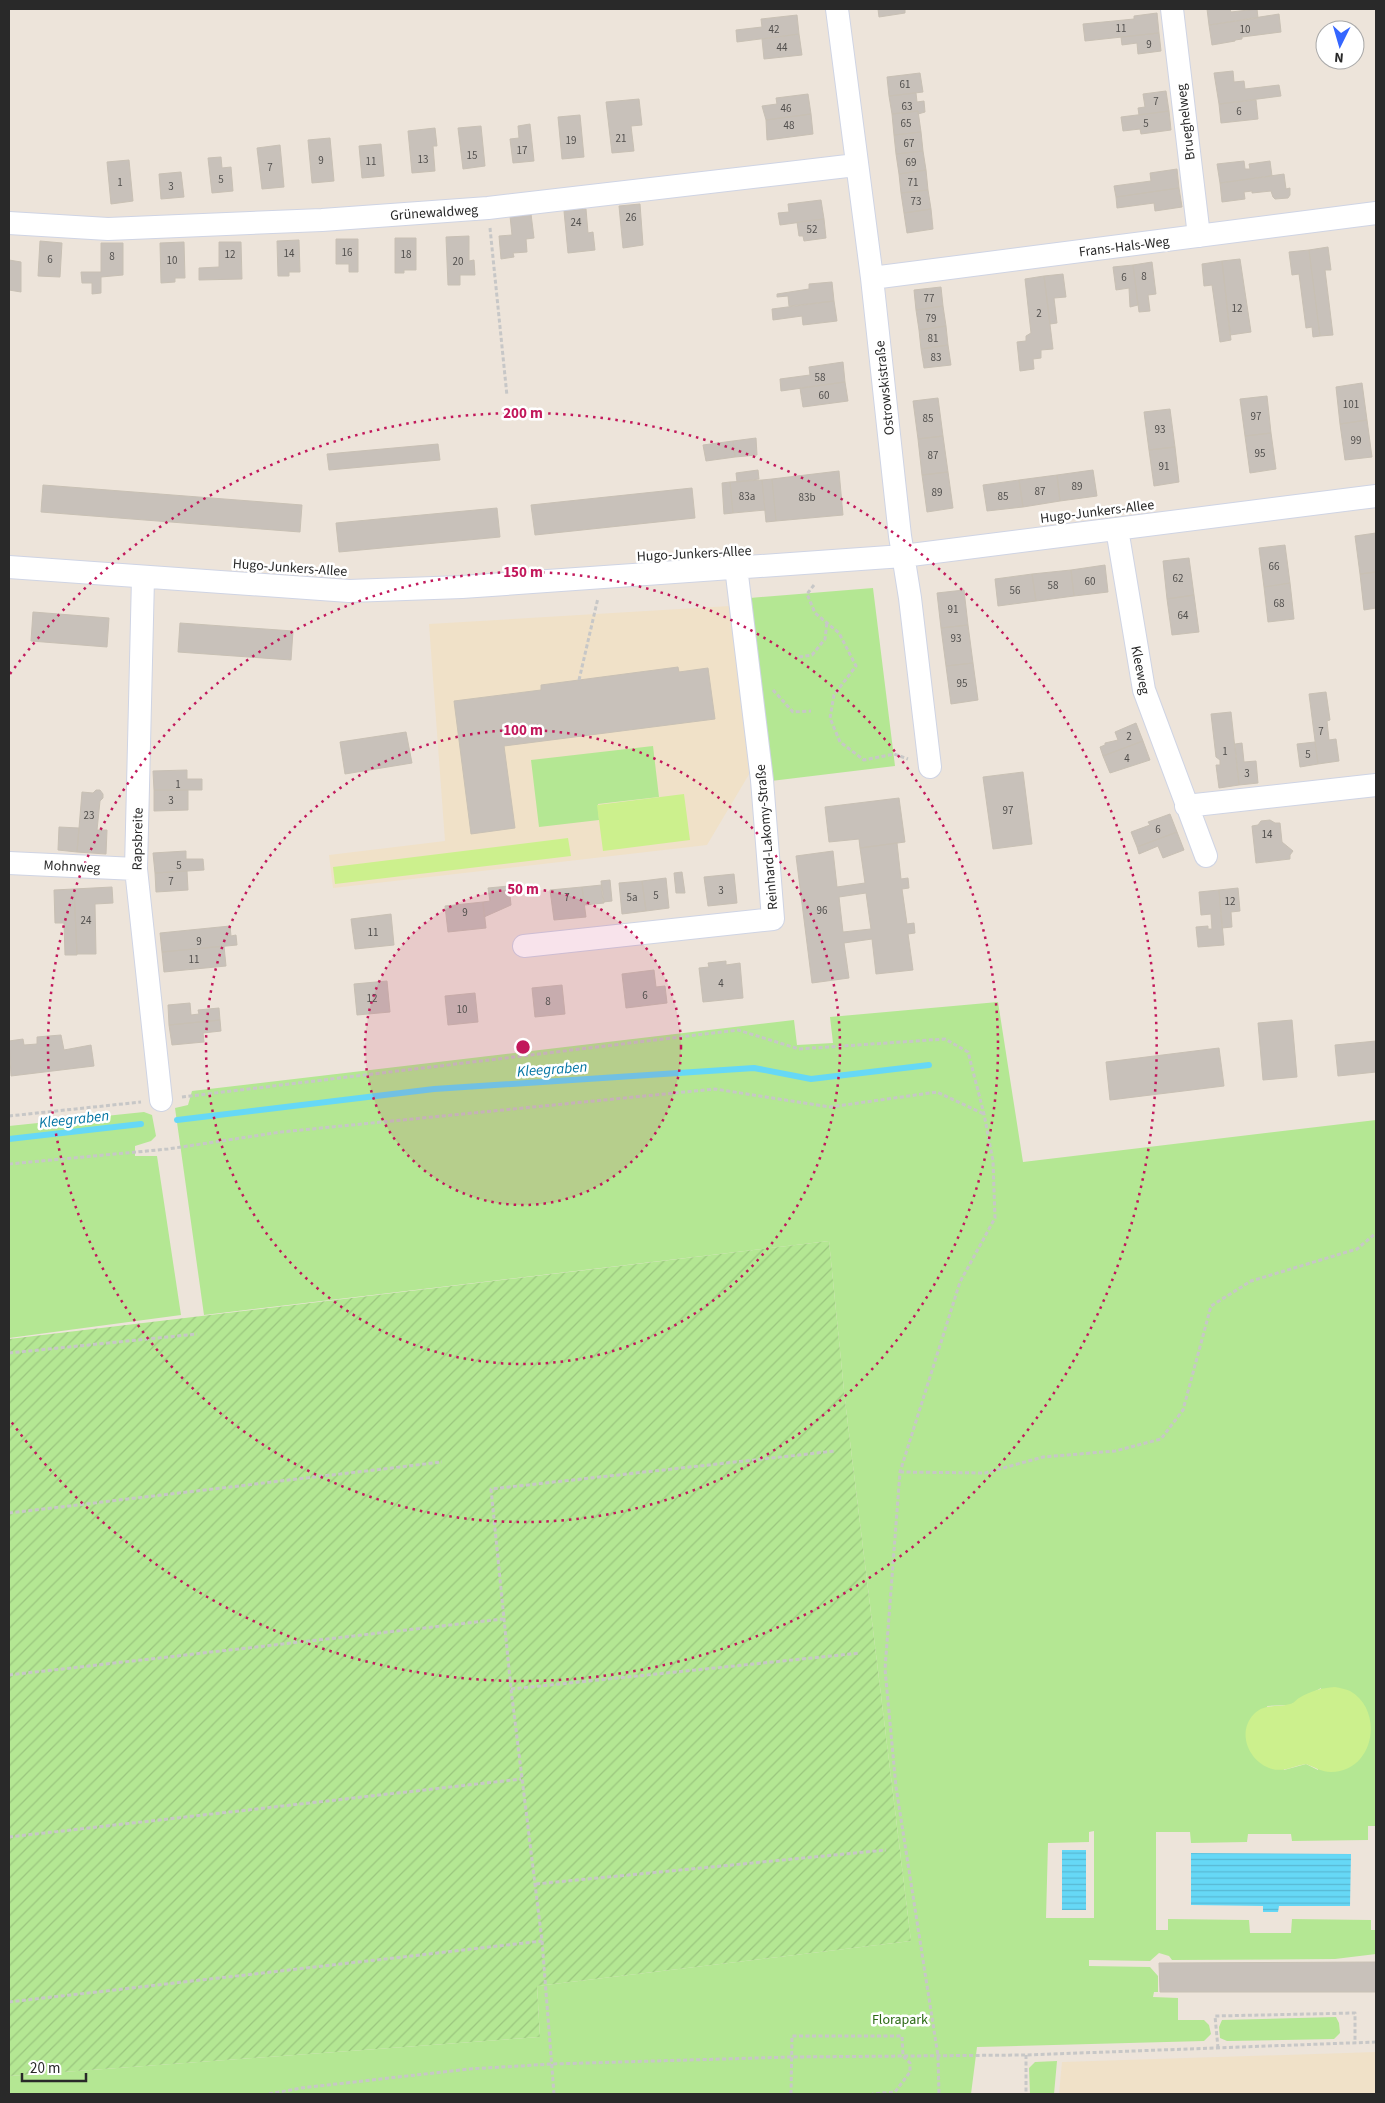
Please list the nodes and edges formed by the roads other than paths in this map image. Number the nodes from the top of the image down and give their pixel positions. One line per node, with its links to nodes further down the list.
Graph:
1 (837, 9): 3 (street, Ostrowskistraße)
2 (1172, 9): 6 (street, Brueghelweg)
3 (856, 165): 5 (street, Grünewaldweg); 7 (street, Ostrowskistraße)
4 (1376, 213): 6 (street, Frans-Hals-Weg)
5 (9, 223)
6 (1199, 236): 7 (street, Frans-Hals-Weg)
7 (872, 278): 10 (street, Ostrowskistraße)
8 (1376, 496): 9 (street, Hugo-Junkers-Allee)
9 (1117, 529): 10 (street, Hugo-Junkers-Allee); 16 (street, Kleeweg)
10 (903, 556): 12 (street, Hugo-Junkers-Allee); 14 (street, Ostrowskistraße)
11 (9, 567): 13 (street, Hugo-Junkers-Allee)
12 (736, 567): 13 (street, Hugo-Junkers-Allee); 20 (street, Reinhard-Lakomy-Straße)
13 (143, 578): 19 (street, Rapsbreite)
14 (930, 767)
15 (1376, 785): 16 (street)
16 (1186, 806): 17 (street, Kleeweg)
17 (1206, 856)
18 (9, 863): 19 (street, Mohnweg)
19 (136, 869): 21 (street, Rapsbreite)
20 (524, 946)
21 (161, 1100)

